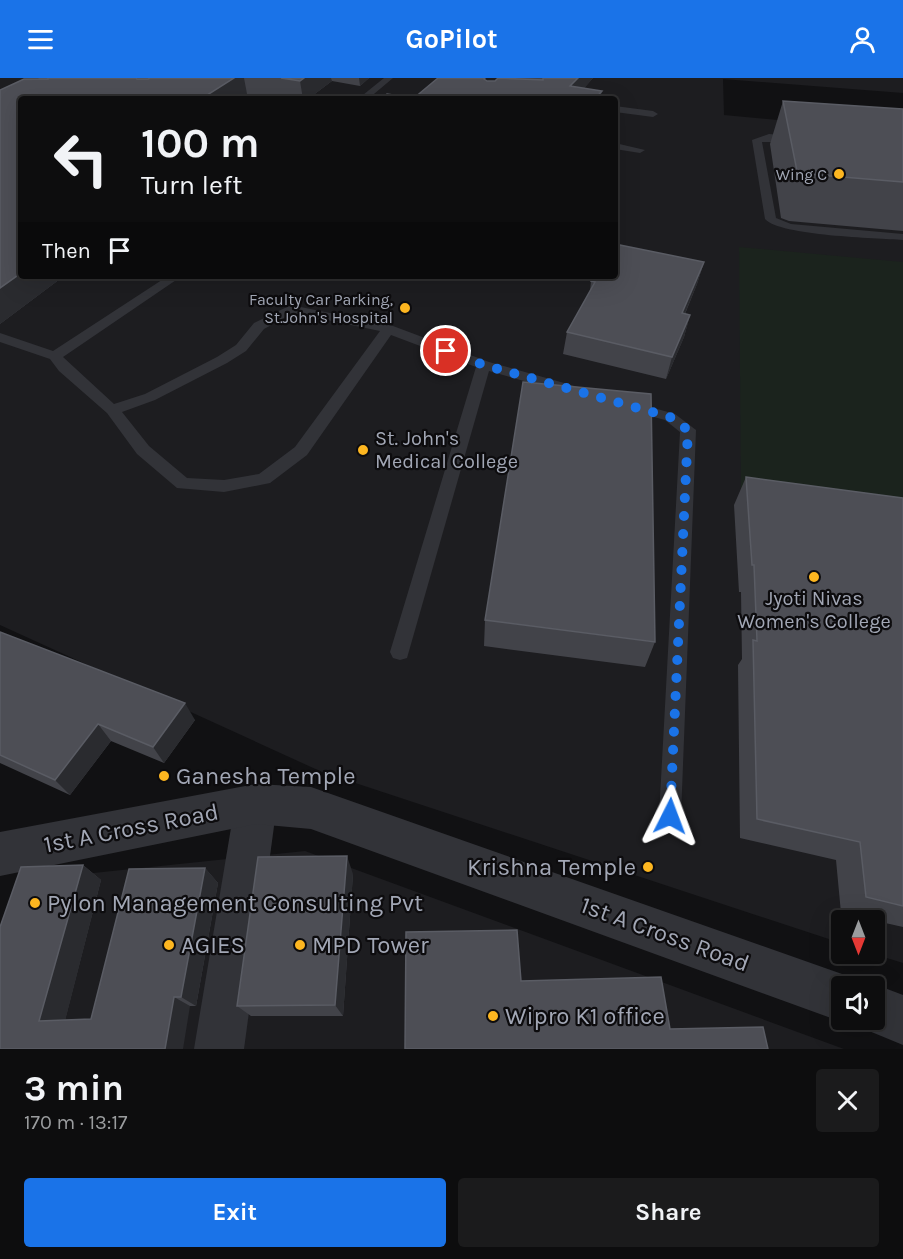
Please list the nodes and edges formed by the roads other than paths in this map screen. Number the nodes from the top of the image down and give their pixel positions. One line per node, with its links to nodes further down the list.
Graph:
1 (373, 78): 4 (lane)
2 (389, 78): 5 (lane)
3 (402, 78): 6 (lane)
4 (355, 92)
5 (366, 96)
6 (379, 96)
7 (618, 109): 8 (lane)
8 (653, 114)
9 (802, 139): 13 (lane)
10 (618, 146): 11 (lane)
11 (640, 150)
12 (785, 234): 14 (lane)
13 (903, 237)
14 (903, 242)
15 (171, 279): 18 (lane)
16 (388, 329): 19 (lane); 22 (lane); 22 (lane)
17 (0, 338): 18 (lane)
18 (55, 356): 22 (lane)
19 (484, 365): 20 (lane); 23 (lane)
20 (593, 396)
21 (615, 402): 25 (lane)
22 (112, 410)
23 (400, 652)
24 (256, 804): 26 (street, 1st A Cross Road); 27 (street, 1st A Cross Road); 30 (street)
25 (670, 816)
26 (16, 864)
27 (831, 994)
28 (885, 1014): 29 (street)
29 (903, 1020)
30 (219, 1049)

